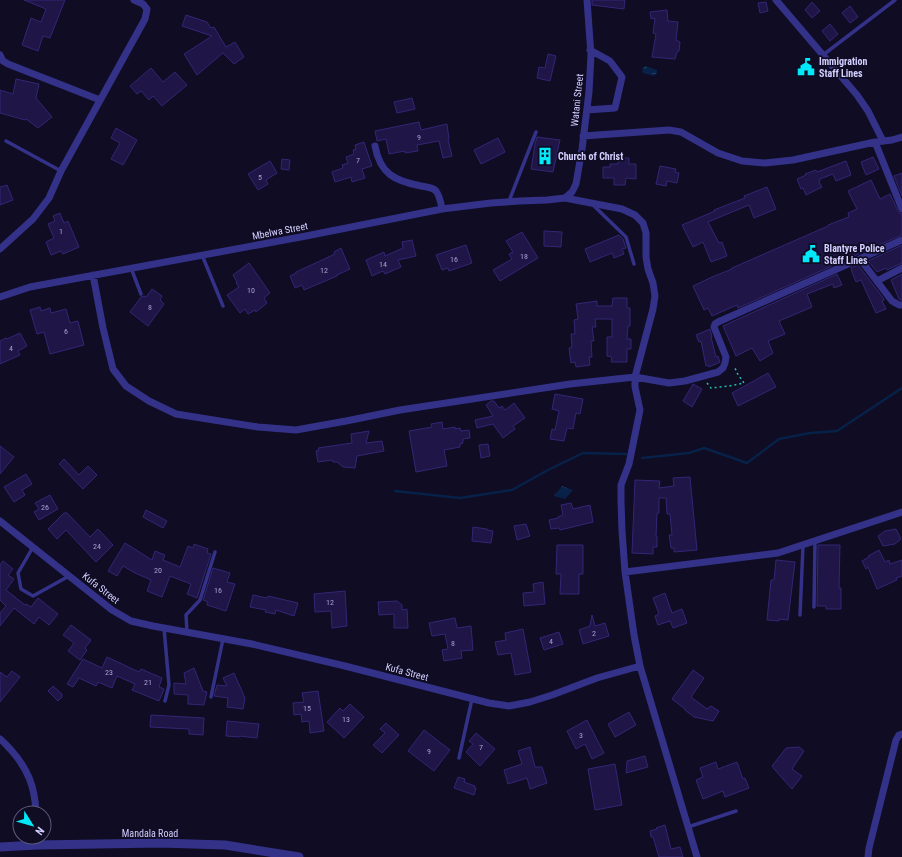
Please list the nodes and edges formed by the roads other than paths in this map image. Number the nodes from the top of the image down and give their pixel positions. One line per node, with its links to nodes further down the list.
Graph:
1 (134, 0): 10 (street)
2 (587, 0): 5 (street, Watani Street)
3 (776, 0): 7 (street)
4 (895, 0): 7 (lane)
5 (590, 50): 11 (street, Watani Street); 11 (street)
6 (0, 55): 9 (street)
7 (823, 56): 16 (street)
8 (0, 62): 9 (street)
9 (8, 64): 10 (street)
10 (100, 100): 19 (street)
11 (587, 110): 13 (street, Watani Street)
12 (536, 132): 21 (lane)
13 (583, 136): 17 (street); 20 (street, Watani Street)
14 (902, 137): 16 (street)
15 (6, 141): 19 (lane)
16 (883, 141): 17 (street)
17 (875, 142): 24 (street)
18 (375, 146): 23 (street)
19 (61, 171): 26 (street)
20 (565, 198): 21 (street, Mbelwa Street); 22 (street, Mbelwa Street)
21 (509, 201): 23 (street, Mbelwa Street)
22 (590, 203): 29 (lane); 38 (street, Mbelwa Street)
23 (442, 209): 27 (street, Mbelwa Street)
24 (902, 209)
25 (902, 240): 28 (street)
26 (0, 249)
27 (202, 255): 30 (street, Mbelwa Street); 37 (lane)
28 (860, 259): 33 (street); 38 (street)
29 (634, 264)
30 (131, 268): 32 (street, Mbelwa Street); 34 (lane)
31 (902, 268): 33 (street)
32 (94, 275): 35 (street, Mbelwa Street); 38 (street)
33 (877, 281): 36 (street)
34 (142, 294)
35 (0, 297)
36 (902, 305)
37 (223, 306)
38 (635, 377): 45 (street)
39 (902, 512): 41 (street)
40 (0, 521): 43 (street, Kufa Street)
41 (815, 542): 42 (street); 47 (lane)
42 (803, 546): 45 (street); 48 (lane)
43 (33, 547): 46 (street, Kufa Street); 46 (lane)
44 (215, 552): 50 (lane)
45 (625, 572): 52 (street)
46 (69, 576): 49 (street, Kufa Street)
47 (814, 607)
48 (800, 614)
49 (164, 628): 50 (street, Kufa Street); 55 (lane)
50 (187, 632): 51 (street, Kufa Street)
51 (223, 639): 53 (lane); 54 (street, Kufa Street)
52 (640, 666): 54 (street, Kufa Street); 61 (street)
53 (211, 697)
54 (472, 699): 58 (lane)
55 (165, 701)
56 (902, 734): 67 (street)
57 (0, 739): 59 (street)
58 (459, 758)
59 (35, 805)
60 (736, 811): 61 (lane)
61 (688, 827): 66 (street)
62 (52, 841): 65 (street, Mandala Road)
63 (12, 845): 64 (street, Mandala Road)
64 (0, 847)
65 (299, 857)
66 (697, 857)
67 (868, 857)

